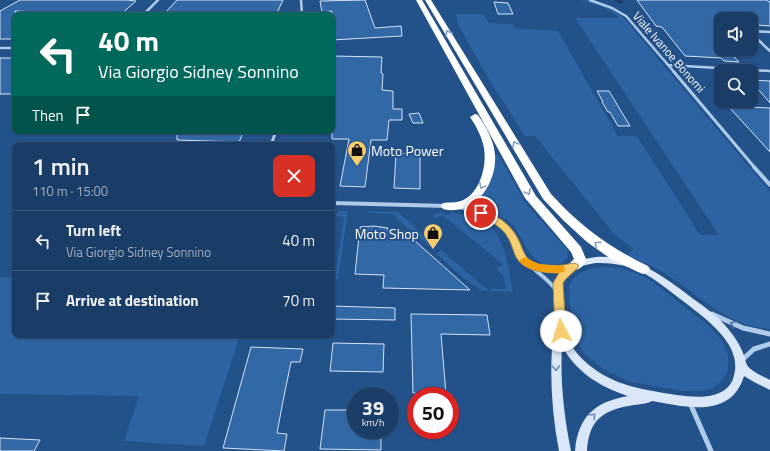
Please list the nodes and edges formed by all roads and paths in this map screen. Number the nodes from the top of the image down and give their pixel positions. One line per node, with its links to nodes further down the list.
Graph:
1 (158, 0): 6 (street)
2 (301, 0): 7 (street)
3 (419, 0): 16 (highway)
4 (428, 0): 22 (highway, one-way to 4)
5 (590, 0): 14 (street, Viale Ivanoe Bonomi)
6 (146, 12)
7 (302, 12)
8 (758, 32): 9 (street)
9 (770, 32)
10 (758, 39): 13 (street)
11 (0, 48): 12 (street)
12 (12, 48)
13 (770, 51)
14 (668, 66): 15 (street); 17 (street, Viale Ivanoe Bonomi)
15 (770, 71)
16 (466, 83): 19 (highway, one-way to 19); 21 (highway, one-way to 21)
17 (770, 185)
18 (335, 203): 19 (street)
19 (447, 206): 20 (street)
20 (527, 263): 21 (street); 23 (street)
21 (574, 266): 22 (main road); 23 (main road)
22 (643, 269): 24 (main road)
23 (558, 294): 25 (main road)
24 (692, 303): 26 (street, one-way to 24); 28 (main road)
25 (559, 316): 30 (main road); 32 (main road, one-way to 32)
26 (770, 334)
27 (770, 344): 28 (street)
28 (741, 363): 29 (main road); 31 (main road)
29 (770, 385)
30 (665, 398): 31 (main road); 33 (main road, one-way to 30)
31 (689, 401): 34 (street)
32 (564, 451)
33 (581, 451)
34 (711, 451)

